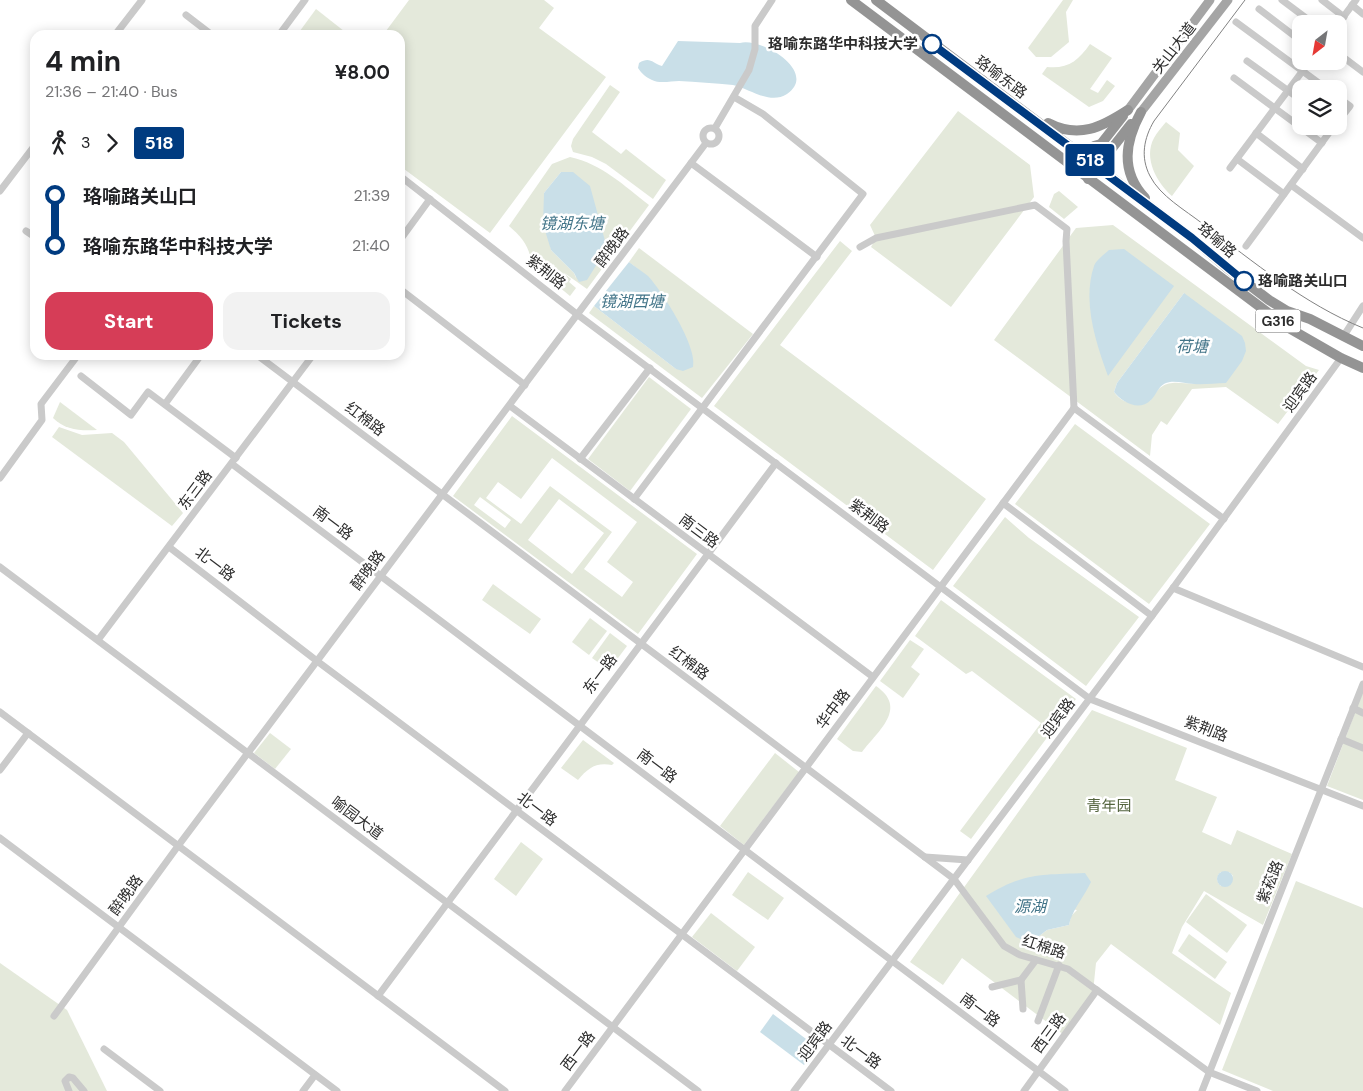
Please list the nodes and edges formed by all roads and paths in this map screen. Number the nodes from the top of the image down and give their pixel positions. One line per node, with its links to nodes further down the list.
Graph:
1 (142, 0): 18 (street)
2 (305, 0): 20 (street)
3 (772, 0): 30 (street, 醉晚路)
4 (851, 0): 47 (highway, 珞喻东路 / G316)
5 (876, 0): 31 (highway, 珞喻东路 / G316)
6 (1210, 0): 33 (main road, 关山大道)
7 (1228, 0): 34 (main road, 关山大道)
8 (1282, 0): 14 (street)
9 (1322, 0): 15 (street)
10 (1354, 3): 12 (street); 16 (street)
11 (1259, 9): 21 (street)
12 (1363, 14)
13 (186, 15): 19 (street)
14 (1302, 15)
15 (1341, 15)
16 (1345, 15)
17 (1236, 22): 24 (street)
18 (119, 30)
19 (206, 30)
20 (283, 30)
21 (1292, 34)
22 (1247, 61): 28 (street)
23 (1348, 61): 25 (street)
24 (1303, 71): 27 (street); 28 (street)
25 (1363, 72)
26 (1234, 78): 32 (street)
27 (1315, 80)
28 (1288, 90): 29 (street); 32 (street)
29 (1292, 93)
30 (734, 97): 35 (street, 醉晚路); 62 (street)
31 (1015, 106): 33 (highway); 41 (highway, 珞喻东路 / G316)
32 (1275, 108): 36 (street); 39 (street)
33 (1128, 110): 41 (highway)
34 (1141, 112): 44 (highway); 55 (highway)
35 (715, 128): 38 (street, 醉晚路); 38 (street, 醉晚路)
36 (1256, 133): 42 (street); 46 (street)
37 (1328, 135): 39 (street)
38 (706, 143): 43 (street, 醉晚路)
39 (1322, 143): 46 (street)
40 (30, 152): 52 (street)
41 (1086, 158): 44 (highway, 珞喻东路 / G316); 47 (highway)
42 (1237, 159): 45 (street); 53 (street)
43 (691, 162): 62 (street); 65 (street, 醉晚路)
44 (1098, 166): 48 (highway, 珞喻东路 / G316); 49 (highway)
45 (1230, 168)
46 (1303, 169): 51 (street)
47 (1076, 170): 49 (highway, 珞喻东路 / G316)
48 (1110, 175): 55 (highway, 珞喻路 / G316)
49 (1088, 179): 68 (highway, 珞喻路 / G316)
50 (405, 180): 54 (street, 紫荆路)
51 (1291, 185): 53 (street); 59 (street)
52 (0, 191)
53 (1284, 194): 60 (street)
54 (430, 199): 57 (street); 65 (street, 紫荆路)
55 (1156, 210): 66 (highway, 珞喻路 / G316)
56 (26, 231): 58 (street)
57 (405, 233)
58 (30, 234)
59 (1363, 238)
60 (1246, 246)
61 (860, 247): 81 (street)
62 (817, 257): 80 (street)
63 (405, 293): 77 (street)
64 (1363, 306): 66 (street)
65 (578, 314): 73 (street, 紫荆路); 77 (street, 醉晚路)
66 (1343, 338): 67 (highway, 珞喻路 / G316)
67 (1363, 346)
68 (1342, 358): 74 (highway, 珞喻路 / G316); 89 (street, 迎宾路)
69 (74, 360): 85 (street)
70 (197, 360): 78 (street)
71 (264, 360): 76 (street, 红棉路)
72 (309, 360): 76 (street, 东三路)
73 (650, 368): 80 (street, 紫荆路); 82 (street)
74 (1363, 368)
75 (81, 376): 78 (street, 南一路)
76 (293, 382): 83 (street, 东三路); 86 (street, 红棉路)
77 (525, 385): 79 (street, 醉晚路)
78 (165, 404): 83 (street, 南一路)
79 (510, 406): 82 (street, 南三路); 86 (street, 醉晚路)
80 (702, 408): 84 (street, 紫荆路); 87 (street)
81 (1074, 408): 88 (street, 华中路); 89 (street)
82 (580, 459): 87 (street, 南三路)
83 (234, 461): 90 (street, 东三路); 93 (street, 南一路)
84 (776, 463): 91 (street, 东一路); 94 (street, 紫荆路)
85 (0, 478)
86 (442, 495): 93 (street, 醉晚路); 98 (street, 红棉路)
87 (634, 499): 91 (street, 南三路)
88 (1003, 503): 94 (street, 华中路); 96 (street)
89 (1224, 519): 95 (street, 迎宾路)
90 (169, 547): 97 (street, 东三路); 99 (street, 北一路)
91 (708, 554): 98 (street, 东一路); 101 (street, 南三路)
92 (0, 567): 97 (street, 喻园大道)
93 (381, 576): 99 (street, 醉晚路); 107 (street, 南一路)
94 (941, 587): 101 (street, 华中路); 103 (street, 紫荆路)
95 (1173, 588): 96 (street, 迎宾路); 100 (street)
96 (1152, 616): 103 (street, 迎宾路)
97 (98, 640): 111 (street, 喻园大道)
98 (640, 643): 107 (street, 东一路); 112 (street, 红棉路)
99 (317, 661): 111 (street, 醉晚路); 116 (street, 北一路)
100 (1363, 666)
101 (873, 677): 112 (street, 华中路)
102 (1363, 684): 104 (street, 紫菘路)
103 (1090, 699): 114 (street, 紫荆路); 121 (street, 迎宾路)
104 (1353, 708): 106 (street); 109 (street, 紫菘路)
105 (0, 712): 108 (street)
106 (1363, 713)
107 (579, 725): 116 (street, 东一路); 119 (street, 南一路)
108 (28, 733): 113 (street); 118 (street)
109 (1341, 739): 110 (street); 114 (street, 紫菘路)
110 (1363, 748)
111 (248, 753): 118 (street, 醉晚路); 123 (street, 喻园大道)
112 (806, 768): 119 (street, 华中路); 120 (street, 红棉路)
113 (0, 770)
114 (1321, 789): 115 (street, 紫荆路); 140 (street, 紫菘路)
115 (1363, 806)
116 (516, 811): 123 (street, 东一路); 125 (street, 北一路)
117 (0, 838): 124 (street)
118 (178, 846): 124 (street, 醉晚路); 132 (street)
119 (745, 850): 125 (street, 华中路); 127 (street, 南一路)
120 (924, 857): 121 (street); 122 (street, 红棉路)
121 (968, 860): 122 (street, 迎宾路)
122 (954, 879): 126 (street, 红棉路); 127 (street, 迎宾路)
123 (448, 903): 132 (street, 东一路); 136 (street, 喻园大道)
124 (119, 928): 134 (street, 醉晚路); 141 (street)
125 (682, 935): 136 (street, 华中路); 137 (street, 北一路)
126 (1036, 960): 128 (street, 红棉路); 129 (street)
127 (892, 961): 137 (street, 迎宾路); 139 (street, 南一路)
128 (1060, 965): 131 (street, 红棉路); 135 (street)
129 (1021, 980): 130 (street); 133 (street)
130 (992, 987)
131 (1097, 990): 139 (street, 西三路); 140 (street, 红棉路)
132 (378, 996): 147 (street)
133 (1023, 1009)
134 (54, 1016)
135 (1038, 1021)
136 (613, 1027): 148 (street, 西一路); 149 (street, 喻园大道)
137 (829, 1045): 150 (street, 迎宾路); 151 (street, 北一路)
138 (104, 1049): 144 (street)
139 (1038, 1071): 152 (street, 西三路); 153 (street, 南一路)
140 (1210, 1072): 154 (street, 紫菘路); 155 (street, 红棉路)
141 (315, 1075): 145 (street); 146 (street)
142 (69, 1091): 143 (street)
143 (84, 1091)
144 (160, 1091)
145 (303, 1091)
146 (336, 1091)
147 (505, 1091)
148 (565, 1091)
149 (698, 1091)
150 (794, 1091)
151 (891, 1091)
152 (1024, 1091)
153 (1065, 1091)
154 (1202, 1091)
155 (1258, 1091)

